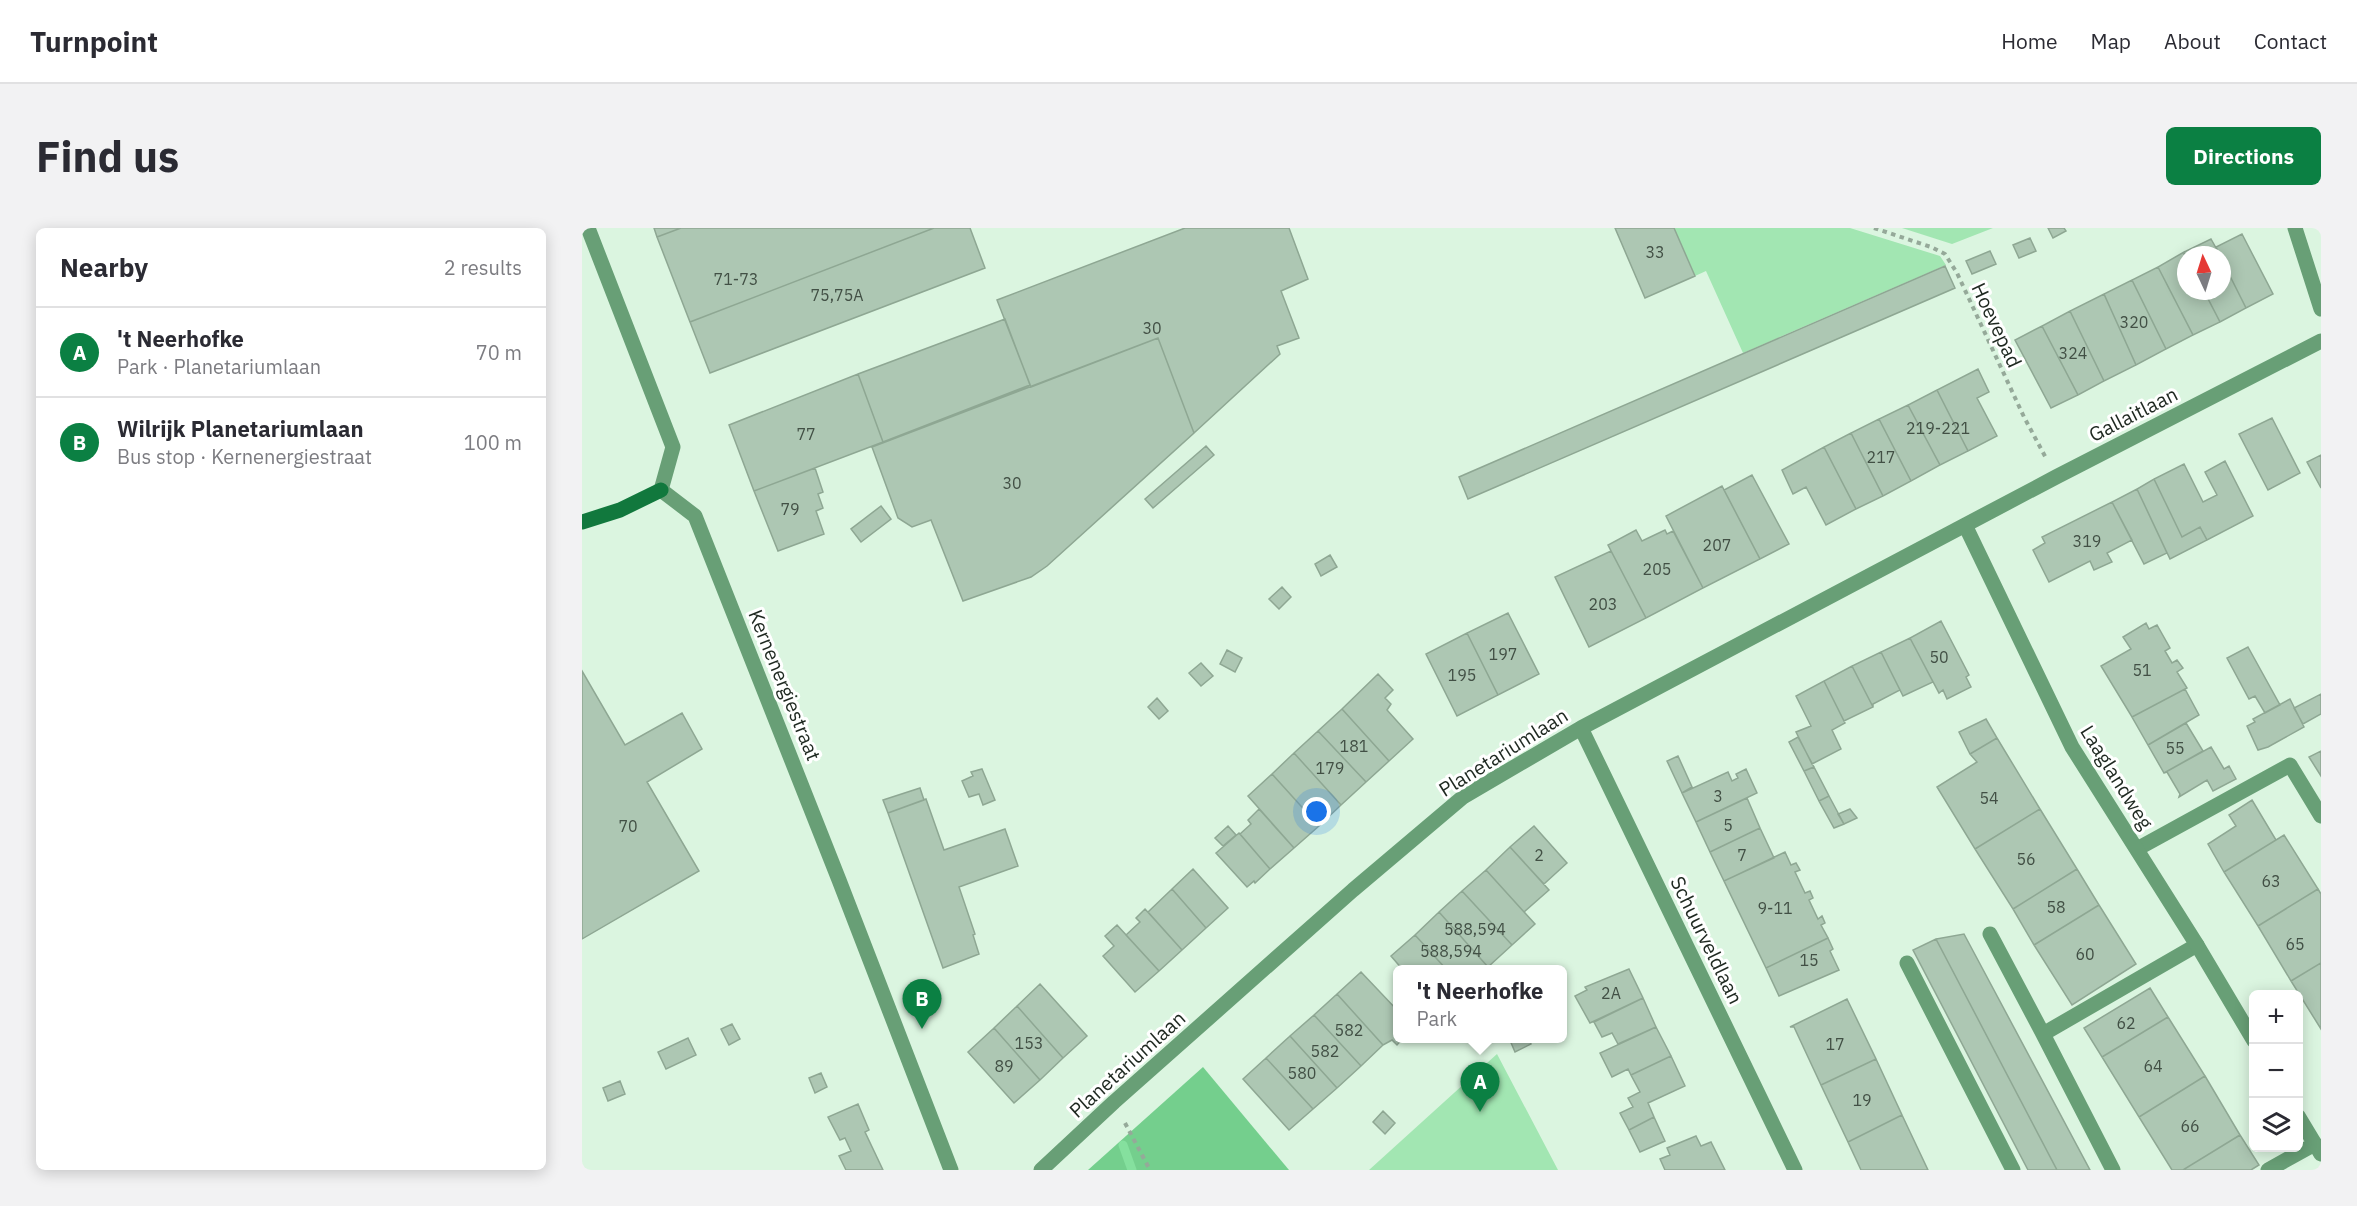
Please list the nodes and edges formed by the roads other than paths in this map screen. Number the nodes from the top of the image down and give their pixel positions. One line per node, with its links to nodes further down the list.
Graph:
1 (588, 228): 5 (street)
2 (2295, 228): 3 (street)
3 (2321, 309)
4 (2321, 341): 7 (street, Gallaitlaan)
5 (662, 490): 6 (street); 18 (street, Kernenergiestraat)
6 (582, 522)
7 (1965, 525): 8 (street, Planetariumlaan); 10 (street, Laaglandweg)
8 (1581, 728): 19 (street, Planetariumlaan); 20 (street, Schuurveldlaan)
9 (2321, 816): 10 (street)
10 (2137, 849): 12 (street, Laaglandweg)
11 (1990, 934): 14 (street)
12 (2197, 945): 14 (street); 15 (street, Laaglandweg)
13 (1907, 963): 21 (street)
14 (2043, 1034): 22 (street)
15 (2249, 1034)
16 (2303, 1124): 17 (street)
17 (2318, 1149): 23 (street)
18 (951, 1170)
19 (1041, 1170)
20 (1795, 1170)
21 (2013, 1170)
22 (2113, 1170)
23 (2268, 1170)

